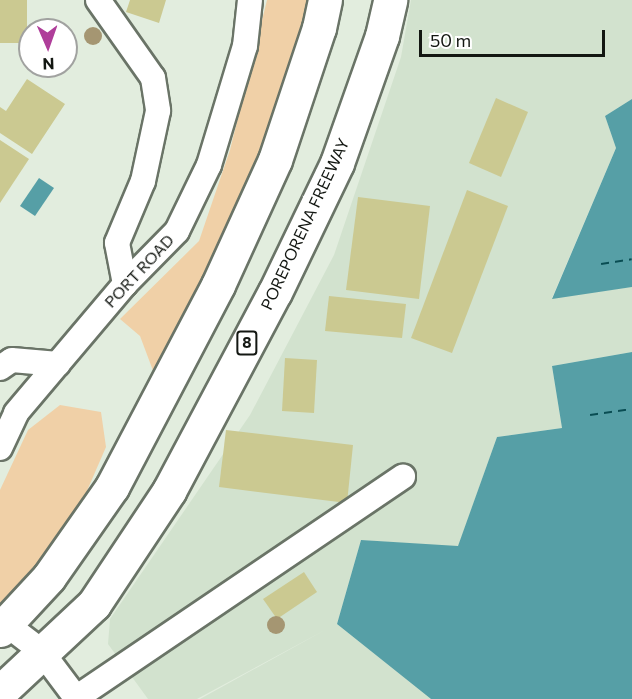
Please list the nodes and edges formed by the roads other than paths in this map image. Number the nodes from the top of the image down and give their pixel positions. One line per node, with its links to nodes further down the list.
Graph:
1 (98, 0): 5 (street)
2 (250, 0): 5 (street, PORT ROAD)
3 (325, 0): 10 (highway)
4 (390, 0): 11 (highway, POREPORENA FREEWAY / 8)
5 (125, 284): 6 (street, PORT ROAD)
6 (58, 364): 7 (street); 8 (street, PORT ROAD)
7 (0, 368)
8 (0, 448)
9 (403, 477): 13 (street)
10 (3, 627): 11 (street)
11 (41, 651): 12 (highway, POREPORENA FREEWAY / 8); 13 (street)
12 (0, 692)
13 (77, 699)

